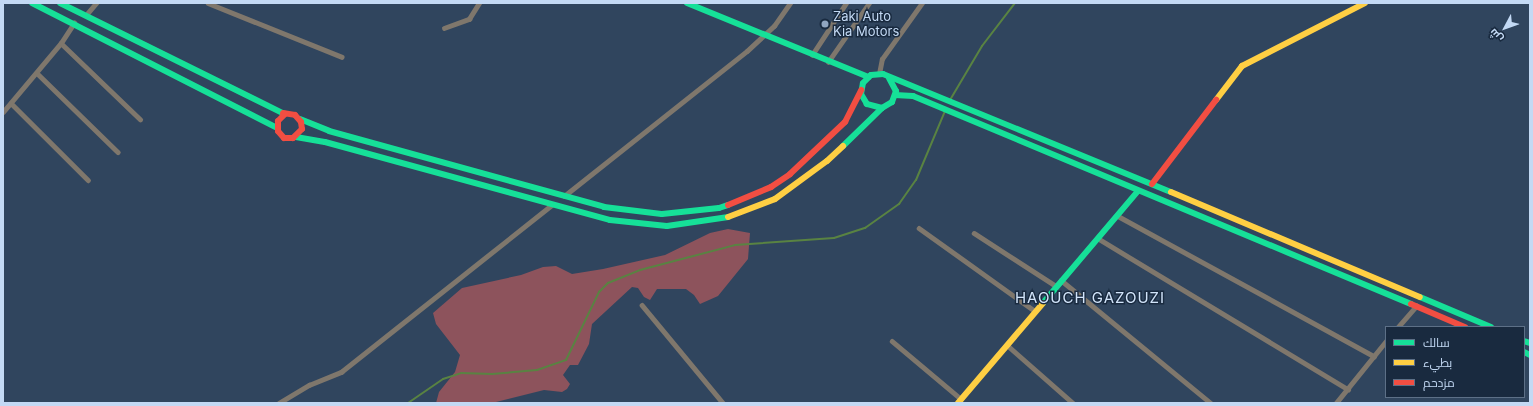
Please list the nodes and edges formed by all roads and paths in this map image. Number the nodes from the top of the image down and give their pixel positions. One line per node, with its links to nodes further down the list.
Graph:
1 (32, 3): 13 (main road)
2 (60, 3): 12 (main road)
3 (96, 3): 12 (street)
4 (208, 3): 18 (street)
5 (479, 3): 14 (street)
6 (687, 3): 15 (main road)
7 (790, 3): 15 (street)
8 (846, 3): 17 (street)
9 (869, 3): 19 (street)
10 (922, 3): 21 (street)
11 (1365, 3): 36 (main road)
12 (86, 15): 29 (main road)
13 (74, 23): 16 (street); 32 (main road)
14 (444, 28)
15 (765, 36): 17 (main road); 38 (street)
16 (61, 43): 20 (street); 30 (street)
17 (812, 56): 19 (main road)
18 (342, 58)
19 (828, 62): 22 (main road)
20 (37, 73): 26 (street); 34 (street)
21 (879, 74): 22 (main road); 23 (main road)
22 (868, 77): 24 (main road)
23 (889, 78): 25 (main road); 36 (main road)
24 (861, 90): 27 (main road); 38 (main road)
25 (895, 95): 27 (main road); 37 (main road)
26 (11, 104): 28 (street); 35 (street)
27 (882, 108): 39 (main road)
28 (3, 112)
29 (285, 114): 31 (main road); 32 (main road)
30 (140, 119)
31 (300, 119): 33 (main road); 38 (main road)
32 (277, 128): 33 (main road)
33 (296, 137): 39 (main road)
34 (118, 152)
35 (88, 180)
36 (1152, 184): 51 (main road)
37 (1138, 191): 40 (main road); 47 (main road)
38 (564, 196)
39 (552, 205): 59 (street)
40 (1118, 216): 43 (main road); 55 (street)
41 (919, 228): 48 (street)
42 (974, 233): 45 (street)
43 (1099, 239): 44 (main road); 56 (street)
44 (1061, 280): 45 (main road); 57 (street)
45 (1056, 286): 48 (main road)
46 (642, 306): 60 (street)
47 (1416, 306): 49 (street); 50 (main road)
48 (1035, 311): 54 (main road)
49 (1399, 326)
50 (1463, 326)
51 (1489, 326)
52 (892, 341): 58 (street)
53 (1385, 342): 55 (street)
54 (1007, 345): 58 (main road); 61 (street)
55 (1374, 356): 56 (street)
56 (1348, 389): 64 (street)
57 (1205, 398): 62 (street); 63 (street)
58 (960, 401)
59 (279, 403)
60 (723, 403)
61 (1074, 403)
62 (1201, 403)
63 (1211, 403)
64 (1336, 403)

